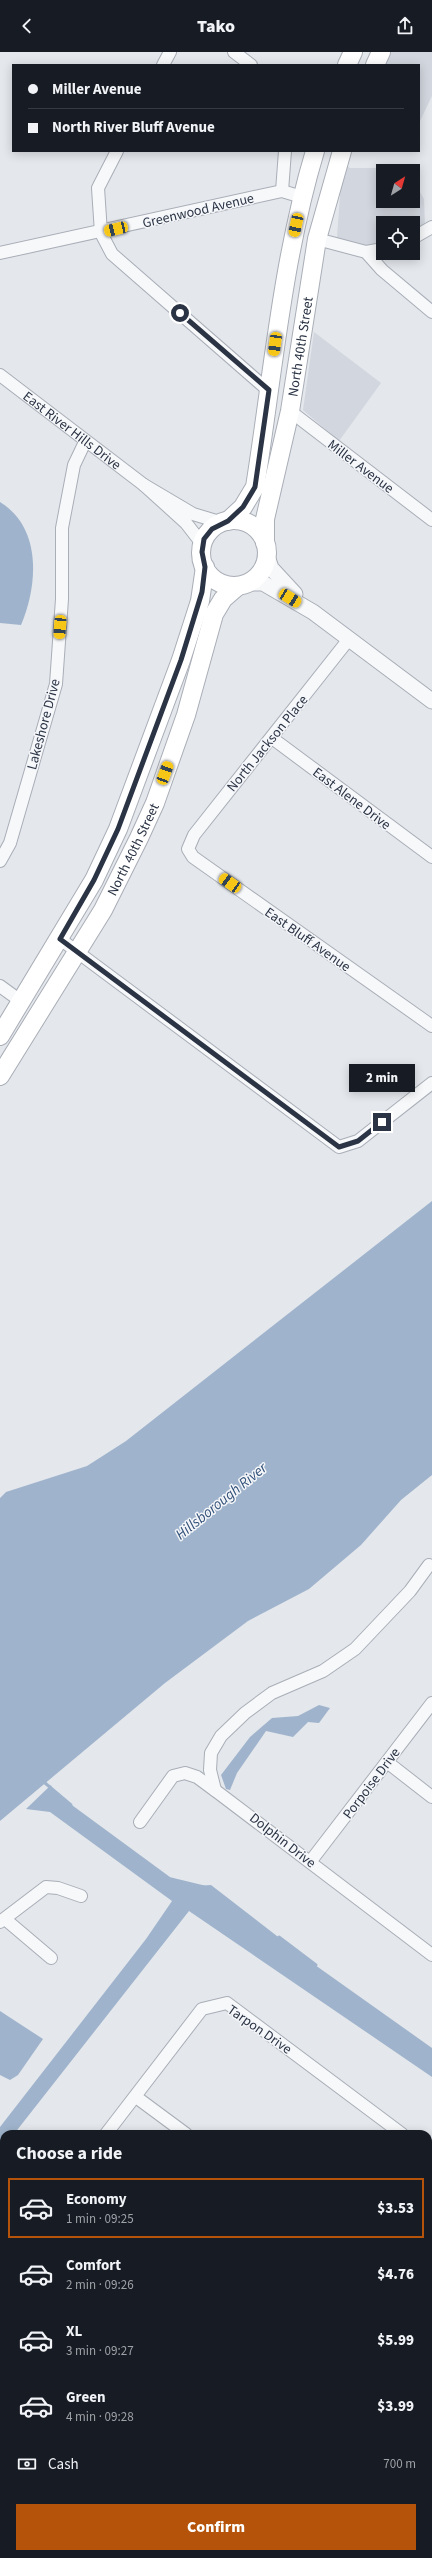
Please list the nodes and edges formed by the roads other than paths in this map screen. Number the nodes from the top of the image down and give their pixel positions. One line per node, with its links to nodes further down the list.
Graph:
1 (170, 52): 5 (street)
2 (234, 52): 6 (street)
3 (353, 52): 7 (main road)
4 (381, 52): 8 (main road)
5 (164, 64)
6 (250, 64)
7 (347, 64)
8 (375, 64)
9 (117, 152): 16 (street)
10 (285, 152): 13 (street)
11 (315, 152): 14 (main road, North 40th Street)
12 (342, 152): 18 (main road, North 40th Street)
13 (282, 191): 14 (street, Greenwood Avenue); 16 (street, Greenwood Avenue)
14 (302, 197): 24 (main road, North 40th Street)
15 (432, 227): 17 (street)
16 (101, 233): 21 (street, Greenwood Avenue); 24 (street)
17 (420, 234)
18 (317, 239): 20 (street); 25 (main road, North 40th Street)
19 (376, 250): 20 (street)
20 (366, 252): 22 (street)
21 (0, 254)
22 (432, 312)
23 (0, 375): 26 (street, East River Hills Drive)
24 (269, 390): 29 (main road, North 40th Street)
25 (290, 411): 28 (street, Miller Avenue); 31 (main road, North 40th Street)
26 (85, 442): 27 (street, East River Hills Drive); 40 (street, Lakeshore Drive)
27 (144, 485): 29 (street, East River Hills Drive); 30 (street, East River Hills Drive)
28 (432, 520)
29 (225, 522): 30 (main road); 31 (main road)
30 (203, 545): 32 (main road)
31 (266, 549): 33 (main road); 34 (street)
32 (205, 567): 33 (main road); 41 (main road, North 40th Street)
33 (243, 585): 34 (street); 42 (main road, North 40th Street)
34 (313, 612): 35 (street)
35 (349, 639): 36 (street); 37 (street, North Jackson Place)
36 (432, 701)
37 (272, 738): 38 (street, North Jackson Place); 39 (street, East Alene Drive)
38 (188, 849): 45 (street, East Bluff Avenue)
39 (432, 857)
40 (0, 861)
41 (60, 939): 42 (street); 44 (main road, North 40th Street)
42 (77, 953): 47 (main road, North 40th Street); 48 (street)
43 (0, 986): 44 (street)
44 (22, 1002): 46 (main road, North 40th Street)
45 (432, 1026)
46 (0, 1036)
47 (0, 1076)
48 (432, 1082)
49 (429, 1565): 52 (street)
50 (432, 1703): 51 (street, Porpoise Drive)
51 (387, 1762): 53 (street); 55 (street, Porpoise Drive)
52 (215, 1790): 54 (street, Dolphin Drive); 55 (street, Dolphin Drive)
53 (432, 1796)
54 (140, 1822)
55 (310, 1862): 58 (street, Dolphin Drive)
56 (81, 1896): 57 (street)
57 (2, 1920): 59 (street)
58 (432, 1955)
59 (51, 1958)
60 (136, 2097): 61 (street, Tarpon Drive); 62 (street); 63 (street, Tarpon Drive)
61 (109, 2130)
62 (181, 2130)
63 (397, 2130)

